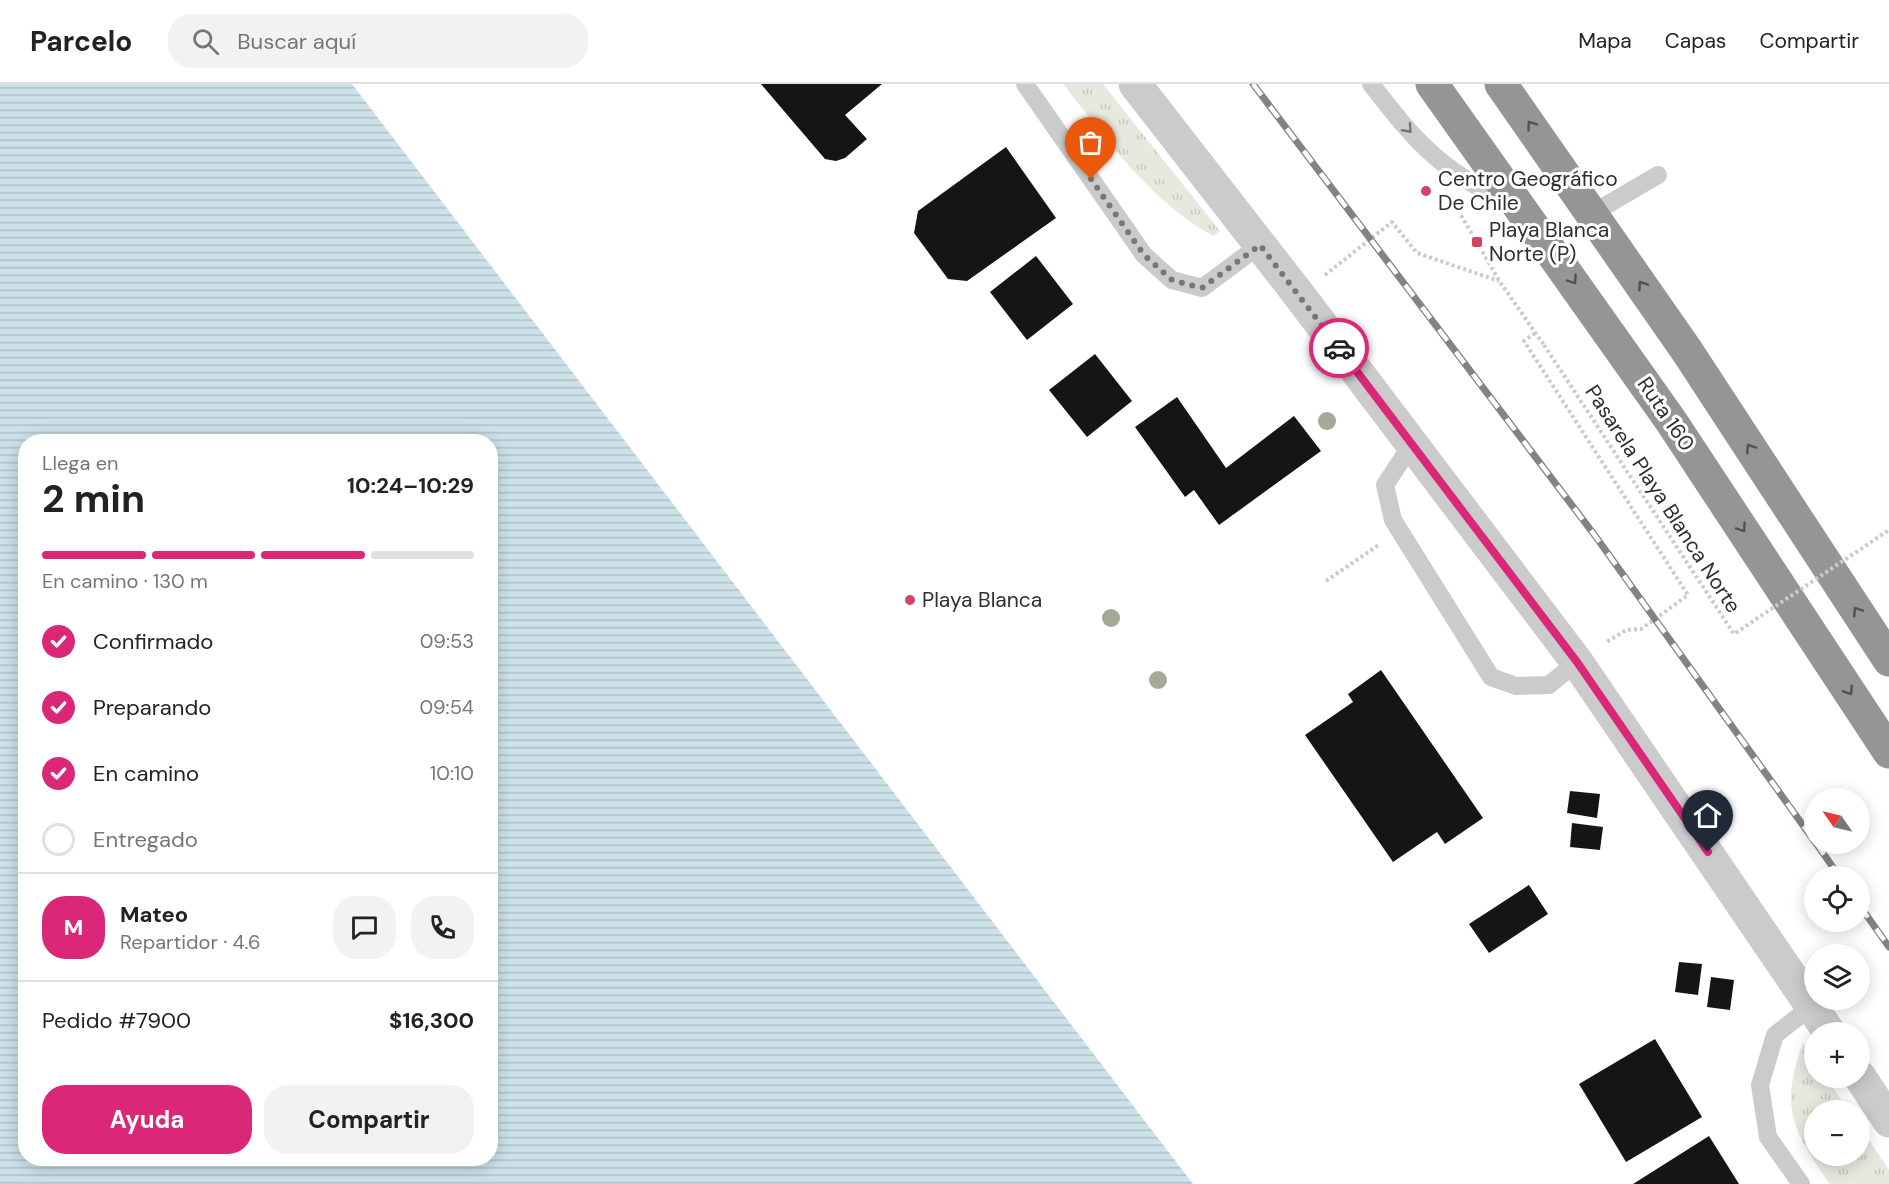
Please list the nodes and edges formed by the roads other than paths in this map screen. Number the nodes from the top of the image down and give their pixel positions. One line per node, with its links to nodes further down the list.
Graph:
1 (1024, 84): 9 (lane)
2 (1135, 84): 9 (street)
3 (1371, 84): 8 (lane, one-way to 8)
4 (1432, 84): 8 (highway, Ruta 160)
5 (1501, 84): 7 (highway, one-way to 5)
6 (1658, 175): 7 (lane)
7 (1593, 213): 11 (highway, one-way to 7)
8 (1527, 215): 13 (highway, Ruta 160, one-way to 13)
9 (1260, 245): 10 (street)
10 (1412, 444): 12 (street); 12 (lane)
11 (1889, 660)
12 (1577, 662): 14 (street)
13 (1889, 752)
14 (1821, 1019): 17 (lane)
15 (1867, 1088): 16 (street)
16 (1889, 1121)
17 (1801, 1184)

